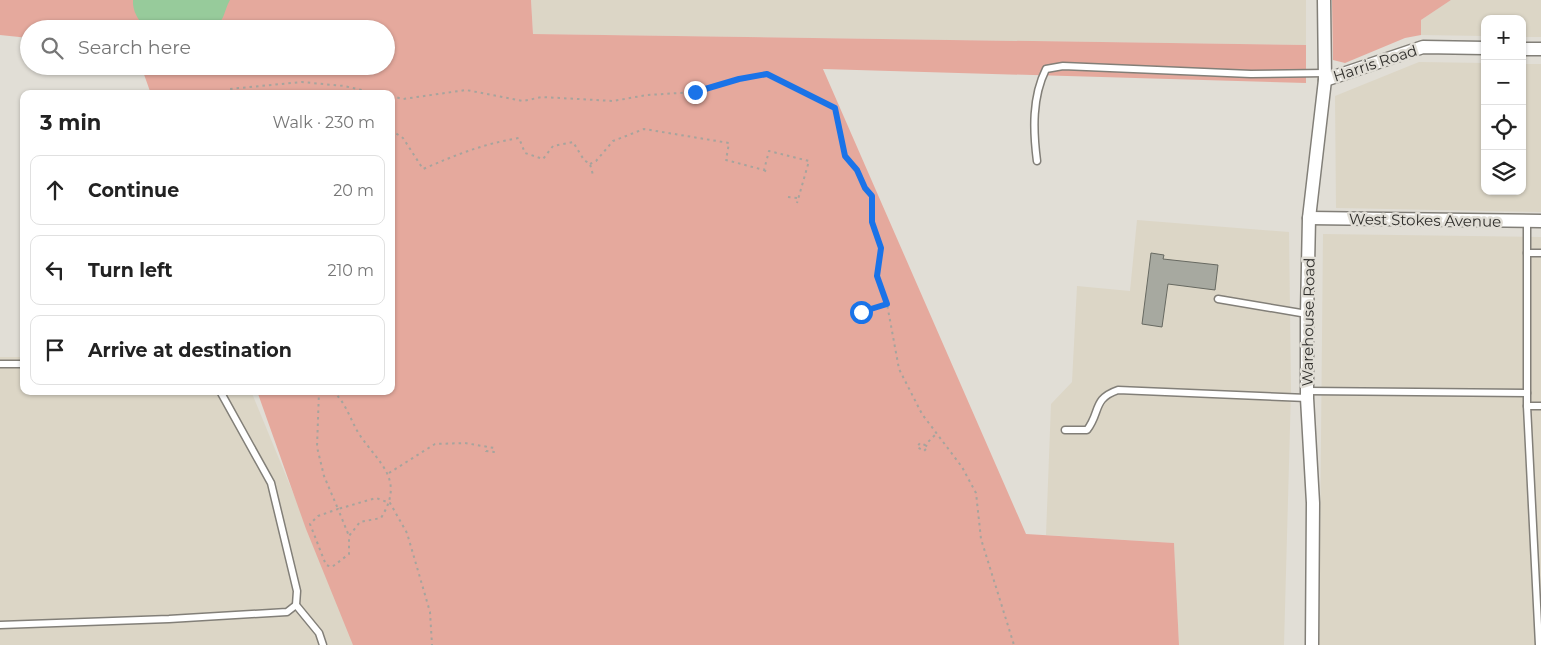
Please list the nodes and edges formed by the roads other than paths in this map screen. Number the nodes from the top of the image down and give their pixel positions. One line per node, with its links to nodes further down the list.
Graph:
1 (1324, 0): 5 (street, Warehouse Road)
2 (1481, 48): 5 (street, Harris Road)
3 (1526, 49): 4 (street)
4 (1541, 49)
5 (1325, 76): 6 (lane); 7 (street, Warehouse Road)
6 (1037, 160)
7 (1309, 218): 8 (street, West Stokes Avenue); 13 (street, Warehouse Road)
8 (1527, 221): 9 (street, West Stokes Avenue); 11 (lane)
9 (1541, 221)
10 (1541, 253): 11 (lane)
11 (1527, 254): 16 (lane)
12 (1218, 299): 13 (lane)
13 (1307, 314): 18 (street, Warehouse Road)
14 (0, 364): 15 (lane)
15 (20, 364)
16 (1527, 394): 18 (lane); 19 (lane)
17 (222, 395): 22 (lane)
18 (1307, 395): 21 (lane); 25 (street, Warehouse Road)
19 (1526, 406): 20 (lane); 26 (lane)
20 (1541, 406)
21 (1065, 430)
22 (296, 605): 23 (lane); 24 (lane)
23 (0, 624)
24 (323, 645)
25 (1312, 645)
26 (1539, 645)

